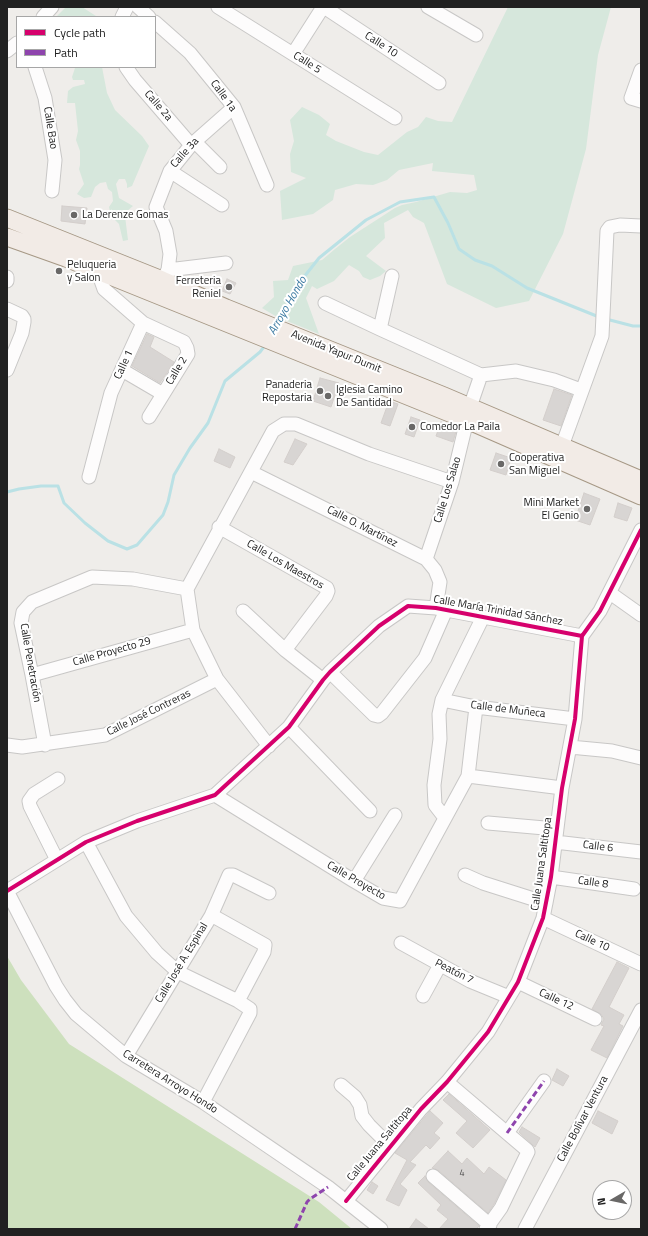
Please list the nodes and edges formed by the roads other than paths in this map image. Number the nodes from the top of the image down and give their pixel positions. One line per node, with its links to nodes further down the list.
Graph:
1 (52, 7): 7 (street)
2 (127, 7): 8 (street)
3 (138, 7): 9 (street)
4 (218, 7): 14 (street, Calle 5)
5 (323, 7): 14 (street); 18 (street, Calle 10)
6 (428, 7): 11 (street)
7 (44, 16)
8 (122, 16)
9 (148, 16)
10 (156, 23): 20 (street, Calle 1a)
11 (476, 36)
12 (16, 44): 13 (street)
13 (7, 51)
14 (293, 54): 21 (street, Calle 5)
15 (35, 68): 26 (street, Calle Bao)
16 (127, 68): 22 (street, Calle 2a)
17 (641, 70): 19 (street)
18 (439, 82)
19 (640, 101)
20 (234, 107): 22 (street, Calle 3a); 25 (street, Calle 1a)
21 (395, 118)
22 (193, 143): 23 (street, Calle 2a); 24 (street, Calle 3a)
23 (220, 168)
24 (170, 171): 27 (street); 33 (street, Calle 3a)
25 (267, 185)
26 (52, 191)
27 (222, 204)
28 (7, 218): 33 (main road, Avenida Yapur Dumit)
29 (641, 226): 45 (street)
30 (7, 237): 32 (main road, Avenida Yapur Dumit)
31 (226, 263): 33 (street)
32 (98, 272): 39 (main road, Avenida Yapur Dumit); 40 (street)
33 (165, 275): 39 (main road, Avenida Yapur Dumit)
34 (392, 276): 41 (street)
35 (7, 277): 36 (street)
36 (7, 281)
37 (325, 303): 41 (street)
38 (7, 309): 42 (street)
39 (223, 315): 47 (main road, Avenida Yapur Dumit)
40 (143, 323): 43 (street, Calle 1); 46 (street, Calle 2)
41 (380, 330): 44 (street)
42 (7, 370)
43 (122, 370): 46 (street); 51 (street, Calle 1)
44 (481, 375): 45 (street); 47 (street, Calle Los Salao)
45 (582, 390): 49 (street)
46 (163, 394): 48 (street, Calle 2)
47 (468, 414): 49 (main road, Avenida Yapur Dumit); 53 (street, Calle Los Salao); 54 (main road, Avenida Yapur Dumit)
48 (148, 417)
49 (562, 446): 52 (main road, Avenida Yapur Dumit)
50 (251, 472): 53 (street); 55 (street); 57 (street, Calle O. Martínez)
51 (89, 477)
52 (641, 480)
53 (452, 482): 57 (street, Calle Los Salao)
54 (641, 496)
55 (219, 527): 58 (street); 66 (street, Calle Los Maestros)
56 (641, 530): 59 (street)
57 (426, 559): 60 (street, Calle O. Martínez)
58 (187, 589): 64 (street); 67 (street, Calle Penetración)
59 (610, 593): 62 (street); 65 (street)
60 (441, 609): 63 (street, Calle María Trinidad Sánchez); 68 (street, Calle María Trinidad Sánchez); 68 (street, Calle O. Martínez)
61 (243, 611): 66 (street)
62 (641, 615)
63 (483, 617): 65 (street, Calle María Trinidad Sánchez); 70 (street)
64 (193, 630): 67 (street, Calle Proyecto 29); 69 (street)
65 (582, 636): 72 (street, Calle Juana Saltitopa)
66 (285, 650): 68 (street)
67 (32, 675): 75 (street, Calle Penetración)
68 (326, 676): 73 (street, Calle María Trinidad Sánchez)
69 (217, 679): 75 (street, Calle José Contreras); 76 (street)
70 (442, 700): 71 (street, Calle de Muñeca); 85 (street)
71 (476, 707): 72 (street, Calle de Muñeca); 79 (street, Calle Proyecto)
72 (575, 719): 77 (street, Calle Juana Saltitopa)
73 (289, 727): 76 (street, Calle María Trinidad Sánchez); 83 (street)
74 (7, 745): 75 (street, Calle José Contreras)
75 (45, 745)
76 (270, 746): 82 (street, Calle María Trinidad Sánchez)
77 (570, 747): 78 (street); 81 (street, Calle Juana Saltitopa)
78 (641, 758)
79 (468, 776): 81 (street); 85 (street, Calle Proyecto)
80 (58, 779): 91 (street)
81 (562, 788): 87 (street, Calle Juana Saltitopa)
82 (215, 794): 88 (street, Calle María Trinidad Sánchez); 94 (street, Calle Proyecto)
83 (370, 811)
84 (396, 815): 94 (street)
85 (446, 818): 94 (street, Calle Proyecto)
86 (488, 823): 87 (street)
87 (556, 829): 89 (street, Calle Juana Saltitopa)
88 (86, 842): 91 (street, Calle María Trinidad Sánchez); 104 (street)
89 (555, 842): 90 (street, Calle 6); 93 (street, Calle Juana Saltitopa)
90 (641, 852)
91 (57, 860): 96 (street, Calle María Trinidad Sánchez)
92 (465, 875): 98 (street)
93 (552, 877): 95 (street, Calle 8); 98 (street, Calle Juana Saltitopa)
94 (354, 881)
95 (634, 889)
96 (7, 891): 111 (street, Carretera Arroyo Hondo)
97 (269, 893): 99 (street)
98 (546, 903): 100 (street, Calle Juana Saltitopa)
99 (211, 916): 104 (street, Calle José A. Espinal); 108 (street, Calle José A. Espinal)
100 (543, 918): 102 (street, Calle 10); 105 (street, Calle Juana Saltitopa)
101 (401, 943): 103 (street, Peatón 7)
102 (641, 964)
103 (440, 965): 106 (street); 107 (street, Peatón 7)
104 (178, 972): 108 (street); 111 (street, Calle José A. Espinal)
105 (518, 982): 107 (street, Calle Juana Saltitopa); 110 (street, Calle 12)
106 (423, 996)
107 (509, 997): 113 (street, Calle Juana Saltitopa)
108 (238, 1001): 115 (street)
109 (641, 1010): 122 (street, Calle Bolívar Ventura)
110 (595, 1019)
111 (126, 1056): 115 (street, Carretera Arroyo Hondo)
112 (544, 1081): 116 (street)
113 (447, 1082): 116 (street); 117 (street, Calle Juana Saltitopa)
114 (341, 1085): 117 (street)
115 (203, 1102): 119 (street, Carretera Arroyo Hondo)
116 (506, 1133): 120 (street)
117 (390, 1146): 119 (street, Calle Juana Saltitopa)
118 (433, 1176): 120 (street)
119 (346, 1200): 121 (street, Carretera Arroyo Hondo)
120 (488, 1227)
121 (381, 1229)
122 (525, 1229)

